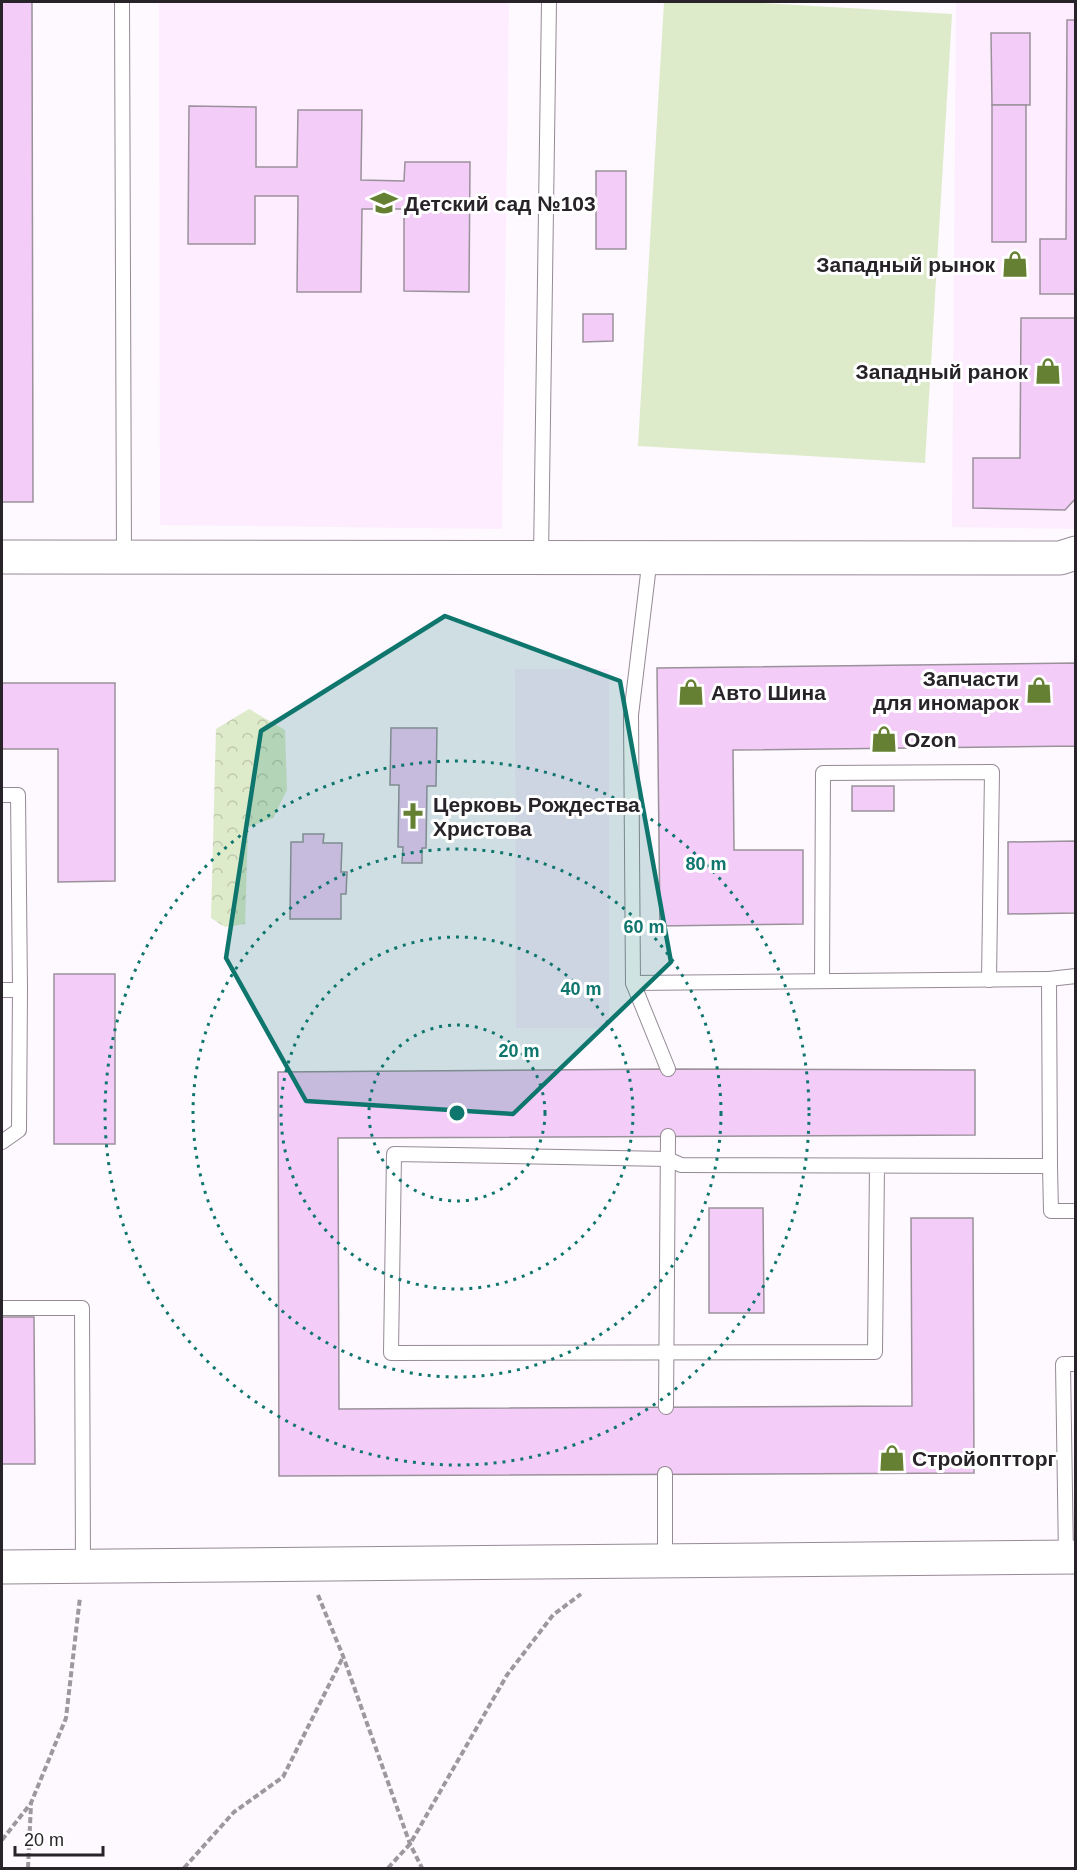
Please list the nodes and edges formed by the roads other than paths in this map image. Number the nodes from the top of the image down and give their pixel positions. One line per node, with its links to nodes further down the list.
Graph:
1 (122, 2): 5 (lane)
2 (549, 2): 6 (lane)
3 (1076, 553): 7 (main road)
4 (2, 557): 5 (main road)
5 (124, 557): 6 (main road)
6 (541, 557): 7 (main road)
7 (650, 557): 13 (lane)
8 (2, 795): 15 (lane)
9 (1076, 976): 10 (lane)
10 (1049, 979): 11 (lane); 21 (lane)
11 (989, 980): 12 (lane); 12 (lane)
12 (822, 981): 13 (lane)
13 (633, 983): 16 (lane)
14 (2, 990): 15 (lane)
15 (20, 990): 18 (lane)
16 (668, 1069)
17 (668, 1136): 19 (lane)
18 (2, 1142)
19 (668, 1159): 20 (lane); 24 (lane); 24 (lane)
20 (877, 1166): 21 (lane); 24 (lane)
21 (1050, 1166): 22 (lane)
22 (1076, 1210)
23 (2, 1308): 30 (lane)
24 (666, 1352): 26 (lane)
25 (1076, 1364): 28 (lane)
26 (666, 1407)
27 (665, 1474): 29 (lane)
28 (1071, 1557): 29 (main road)
29 (665, 1561): 30 (main road)
30 (83, 1566): 31 (main road)
31 (2, 1567)

